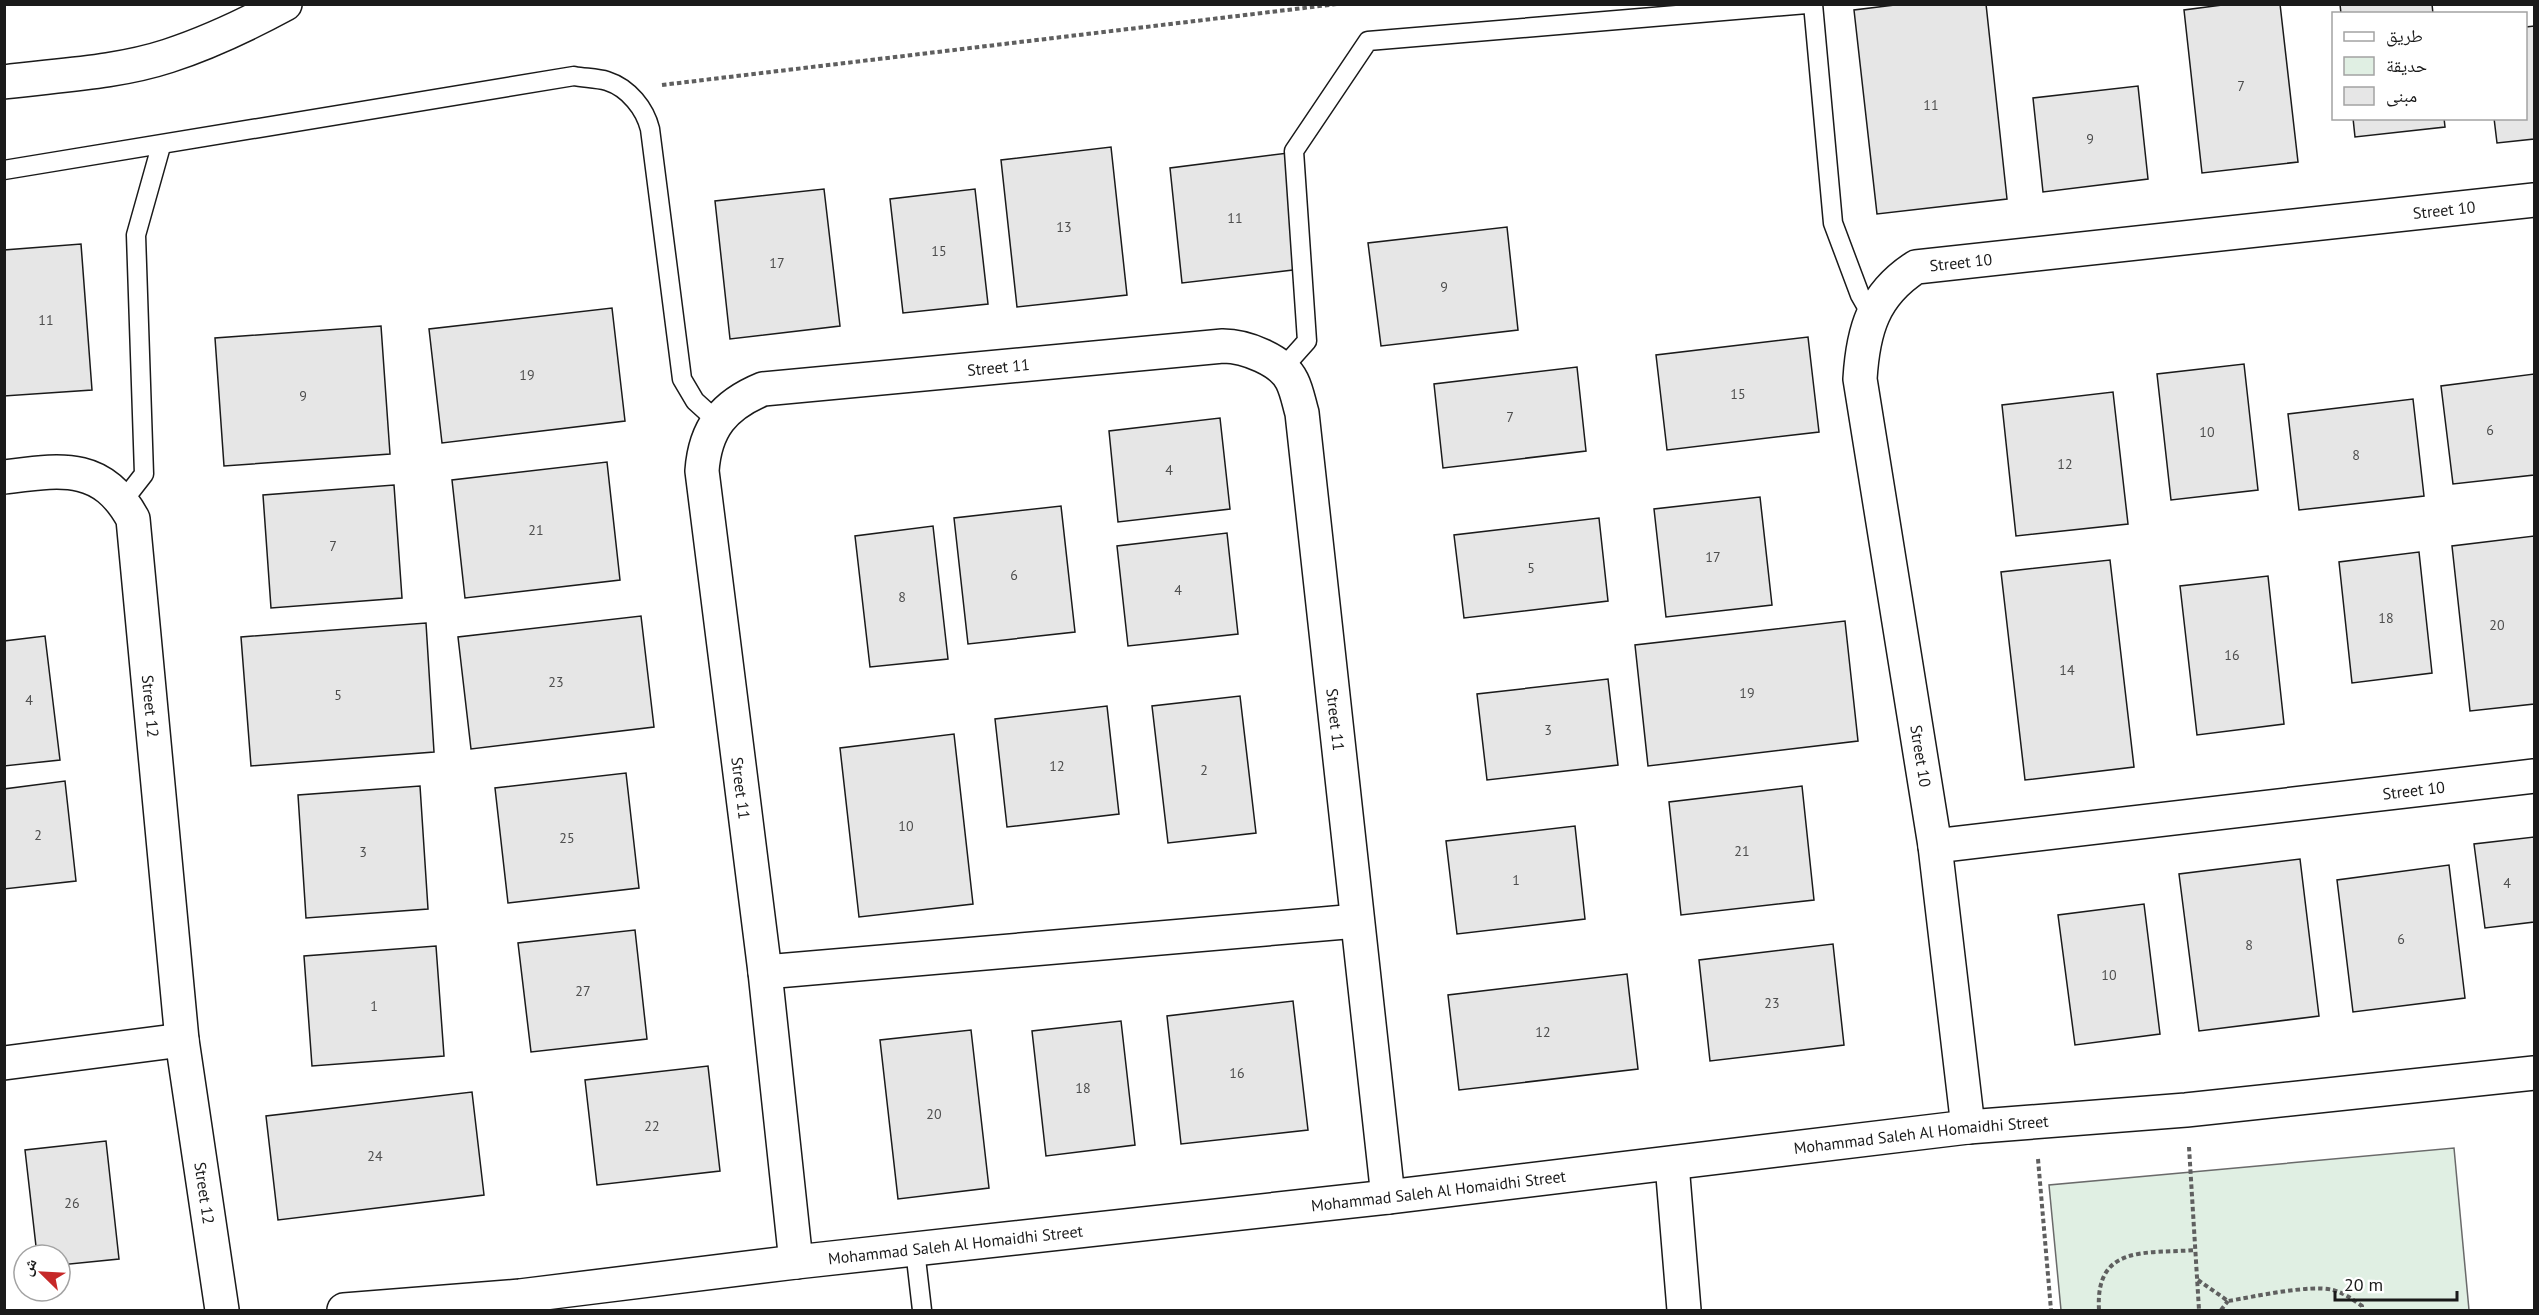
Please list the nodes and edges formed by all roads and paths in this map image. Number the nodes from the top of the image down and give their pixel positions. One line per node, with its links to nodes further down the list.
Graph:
1 (285, 4): 5 (main road)
2 (1337, 4): 6 (path)
3 (1807, 4): 11 (lane)
4 (1813, 4): 10 (lane)
5 (4, 82)
6 (622, 90): 7 (lane); 12 (lane)
7 (161, 146): 8 (lane); 14 (lane)
8 (4, 170)
9 (2535, 200): 10 (main road, Street 10)
10 (1872, 316): 16 (main road, Street 10)
11 (1282, 369): 12 (main road, Street 11); 17 (main road, Street 11)
12 (717, 421): 18 (main road, Street 11)
13 (4, 477): 14 (main road, Street 12)
14 (123, 501): 19 (main road, Street 12)
15 (2535, 776): 16 (main road, Street 10)
16 (1935, 846): 24 (main road, Street 10)
17 (1357, 921): 18 (main road); 26 (main road, Street 11)
18 (765, 972): 29 (main road, Street 11)
19 (182, 1040): 20 (main road); 33 (main road, Street 12)
20 (4, 1063)
21 (2535, 1073): 22 (main road, Mohammad Saleh Al Homaidhi Street)
22 (2186, 1110): 23 (main road, Mohammad Saleh Al Homaidhi Street); 28 (path)
23 (2036, 1121): 24 (main road, Mohammad Saleh Al Homaidhi Street); 37 (path)
24 (1968, 1127): 25 (main road, Mohammad Saleh Al Homaidhi Street)
25 (1672, 1164): 26 (main road, Mohammad Saleh Al Homaidhi Street); 36 (main road)
26 (1388, 1197): 27 (main road, Mohammad Saleh Al Homaidhi Street)
27 (915, 1250): 29 (main road, Mohammad Saleh Al Homaidhi Street); 35 (lane)
28 (2195, 1250): 30 (path); 38 (path)
29 (796, 1262): 32 (main road, Mohammad Saleh Al Homaidhi Street)
30 (2198, 1280): 31 (path); 39 (path)
31 (2228, 1301): 40 (path); 41 (path)
32 (520, 1303): 34 (main road, Mohammad Saleh Al Homaidhi Street)
33 (222, 1311)
34 (344, 1311)
35 (922, 1311)
36 (1684, 1311)
37 (2051, 1311)
38 (2099, 1311)
39 (2199, 1311)
40 (2221, 1311)
41 (2362, 1311)

